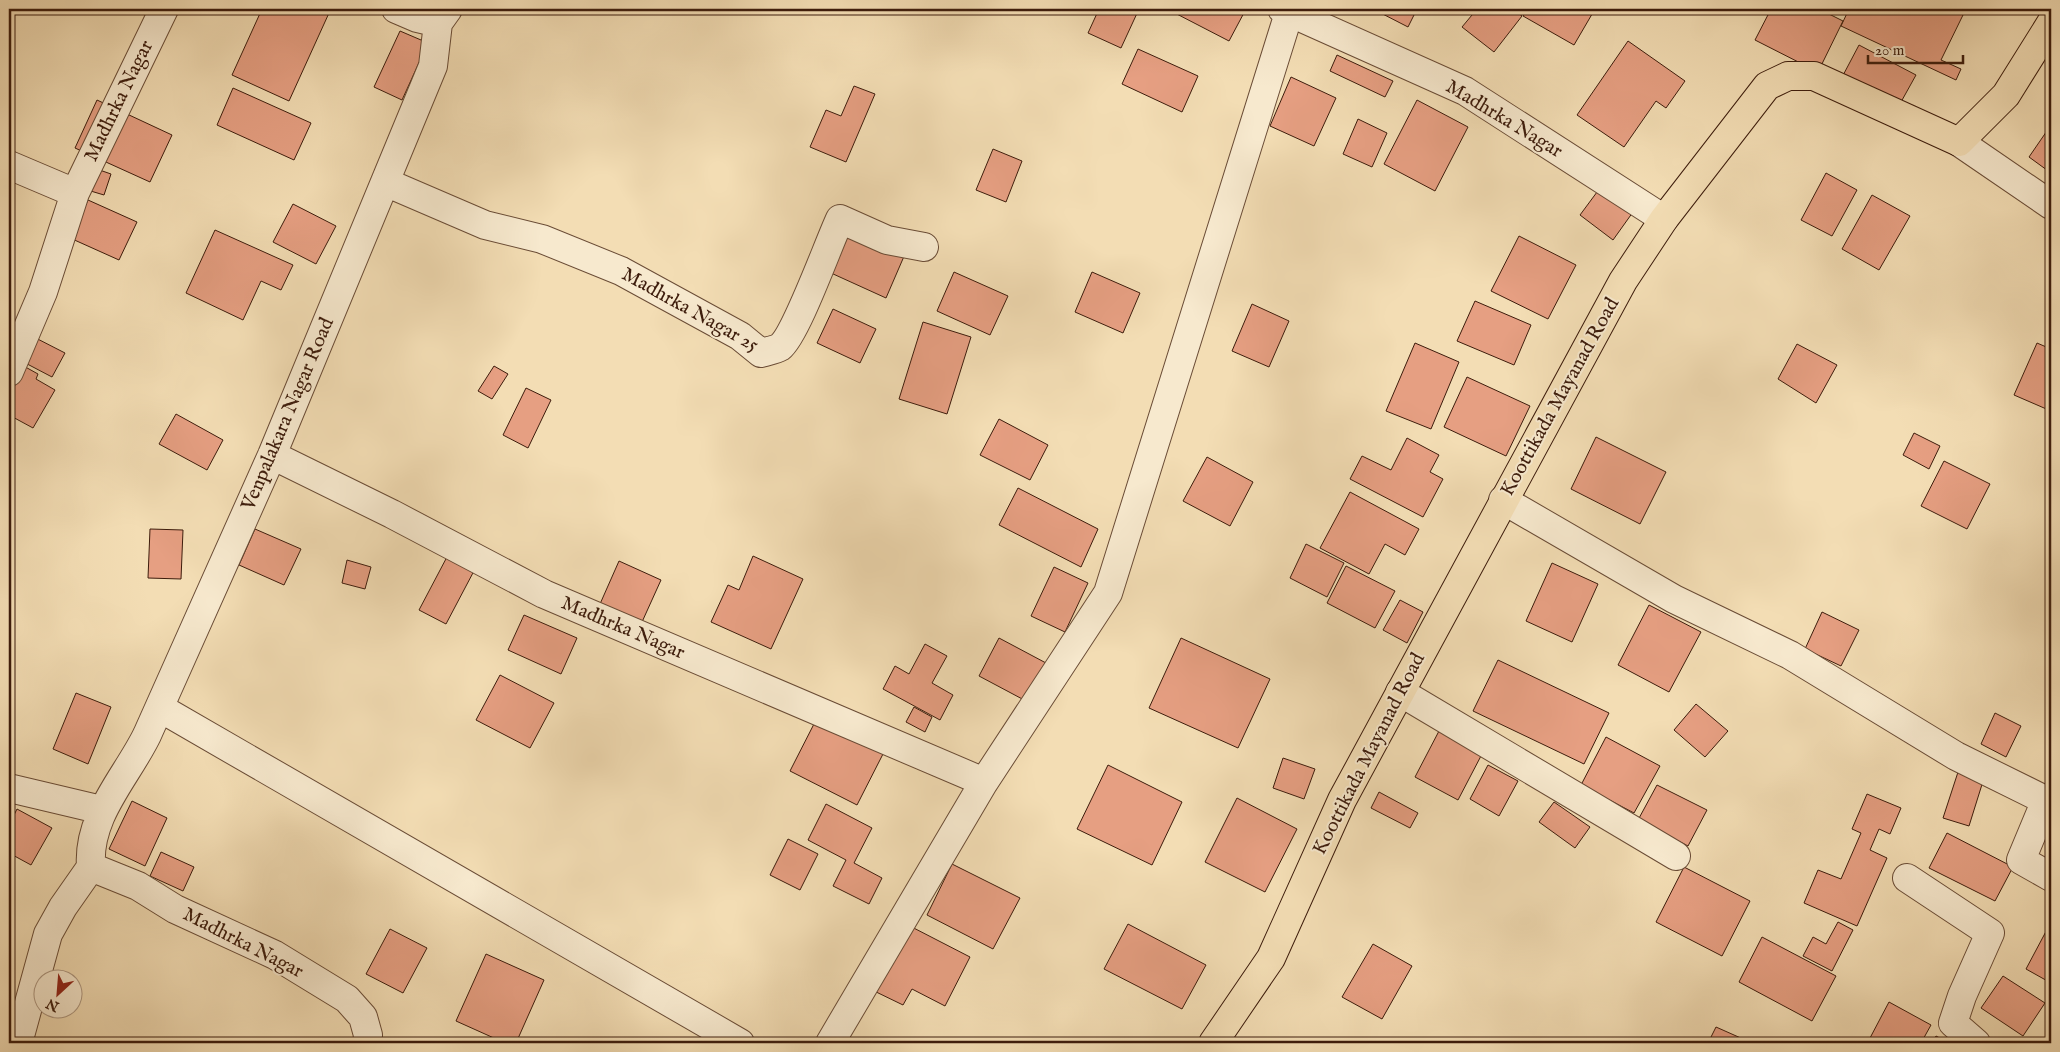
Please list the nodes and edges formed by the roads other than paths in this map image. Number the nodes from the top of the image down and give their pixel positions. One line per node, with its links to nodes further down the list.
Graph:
1 (164, 9): 9 (street, Madhrka Nagar)
2 (396, 9): 4 (street)
3 (1286, 11): 11 (street, Madhrka Nagar); 18 (street)
4 (443, 16): 8 (street, Venpalakara Nagar Road)
5 (2051, 23): 6 (main road)
6 (1959, 142): 10 (street); 11 (main road, Koottikada Mayanad Road)
7 (9, 165): 9 (street)
8 (385, 182): 12 (street, Madhrka Nagar 25); 14 (street, Venpalakara Nagar Road)
9 (75, 193): 13 (street, Madhrka Nagar)
10 (2051, 206)
11 (1664, 219): 15 (main road, Koottikada Mayanad Road)
12 (924, 247)
13 (9, 372)
14 (272, 455): 17 (street, Venpalakara Nagar Road); 18 (street, Madhrka Nagar)
15 (1503, 500): 16 (main road, Koottikada Mayanad Road); 20 (street)
16 (1400, 692): 22 (street); 30 (main road, Koottikada Mayanad Road)
17 (160, 708): 21 (street, Venpalakara Nagar Road); 28 (street)
18 (984, 782): 29 (street)
19 (9, 788): 21 (street)
20 (2048, 802): 24 (street)
21 (102, 810): 23 (street)
22 (1676, 856)
23 (91, 867): 26 (street); 27 (street, Madhrka Nagar)
24 (2051, 877)
25 (1907, 878): 31 (street)
26 (18, 1043)
27 (367, 1043)
28 (740, 1043)
29 (830, 1043)
30 (1213, 1043)
31 (1976, 1043)

